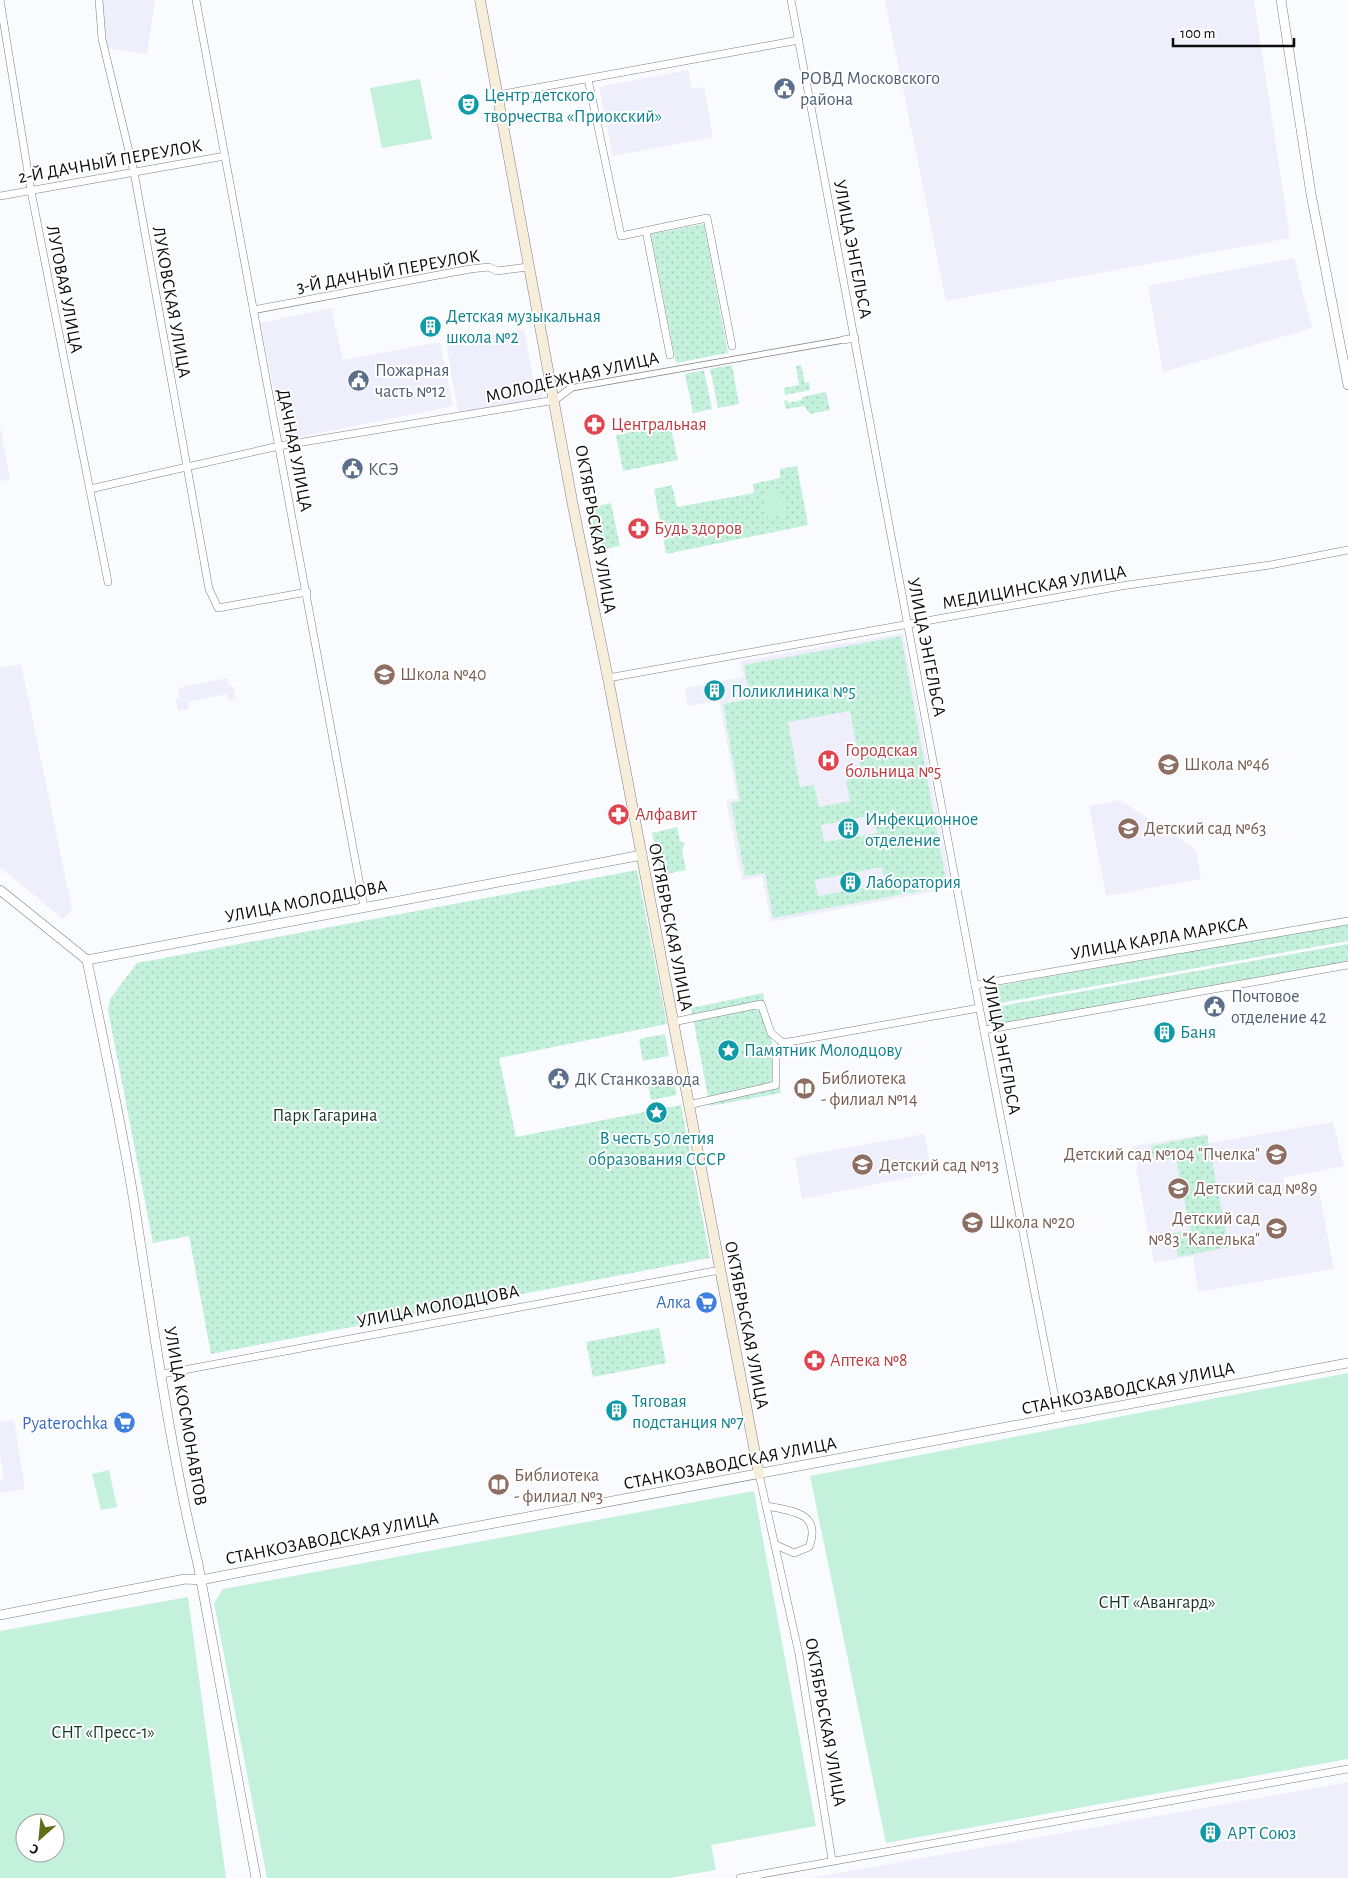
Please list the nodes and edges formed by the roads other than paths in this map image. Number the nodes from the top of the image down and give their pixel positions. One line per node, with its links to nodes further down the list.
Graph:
1 (0, 0): 12 (street, ЛУГОВАЯ УЛИЦА)
2 (99, 0): 11 (street, ЛУКОВСКАЯ УЛИЦА)
3 (196, 0): 10 (street, ДАЧНАЯ УЛИЦА)
4 (480, 0): 9 (main road, ОКТЯБРЬСКАЯ УЛИЦА)
5 (791, 0): 7 (street, УЛИЦА ЭНГЕЛЬСА)
6 (1281, 0): 21 (street)
7 (799, 40): 8 (street); 17 (street, УЛИЦА ЭНГЕЛЬСА)
8 (588, 80): 9 (street); 14 (street)
9 (498, 96): 15 (main road, ОКТЯБРЬСКАЯ УЛИЦА)
10 (225, 156): 11 (street, 2-Й ДАЧНЫЙ ПЕРЕУЛОК); 16 (street, ДАЧНАЯ УЛИЦА)
11 (134, 172): 12 (street, 2-Й ДАЧНЫЙ ПЕРЕУЛОК); 25 (street, ЛУКОВСКАЯ УЛИЦА)
12 (31, 191): 13 (street, 2-Й ДАЧНЫЙ ПЕРЕУЛОК); 26 (street, ЛУГОВАЯ УЛИЦА)
13 (0, 196)
14 (646, 231): 19 (street); 20 (street)
15 (528, 267): 16 (street, 3-Й ДАЧНЫЙ ПЕРЕУЛОК); 23 (main road, ОКТЯБРЬСКАЯ УЛИЦА)
16 (253, 310): 24 (street, ДАЧНАЯ УЛИЦА)
17 (855, 338): 18 (street, МОЛОДЁЖНАЯ УЛИЦА); 30 (street, УЛИЦА ЭНГЕЛЬСА)
18 (843, 340): 22 (street, МОЛОДЁЖНАЯ УЛИЦА)
19 (732, 346)
20 (670, 355)
21 (1348, 385)
22 (571, 388): 23 (street, МОЛОДЁЖНАЯ УЛИЦА)
23 (555, 400): 24 (street, МОЛОДЁЖНАЯ УЛИЦА); 31 (main road, ОКТЯБРЬСКАЯ УЛИЦА)
24 (279, 446): 25 (street, МОЛОДЁЖНАЯ УЛИЦА); 29 (street, ДАЧНАЯ УЛИЦА)
25 (186, 468): 26 (street, МОЛОДЁЖНАЯ УЛИЦА); 29 (street, ЛУКОВСКАЯ УЛИЦА)
26 (90, 489): 28 (street, ЛУГОВАЯ УЛИЦА)
27 (1348, 550): 30 (street, МЕДИЦИНСКАЯ УЛИЦА)
28 (108, 582)
29 (307, 592): 34 (street, ДАЧНАЯ УЛИЦА)
30 (908, 626): 31 (street, МЕДИЦИНСКАЯ УЛИЦА); 38 (street, УЛИЦА ЭНГЕЛЬСА)
31 (608, 678): 32 (main road, ОКТЯБРЬСКАЯ УЛИЦА)
32 (642, 855): 34 (street, УЛИЦА МОЛОДЦОВА); 40 (main road, ОКТЯБРЬСКАЯ УЛИЦА)
33 (0, 890): 36 (street)
34 (364, 906): 36 (street, УЛИЦА МОЛОДЦОВА)
35 (1348, 921): 38 (street, УЛИЦА КАРЛА МАРКСА)
36 (87, 960): 46 (street, УЛИЦА КОСМОНАВТОВ)
37 (1348, 965): 41 (street)
38 (974, 985): 39 (street, УЛИЦА ЭНГЕЛЬСА)
39 (979, 1008): 41 (street, УЛИЦА ЭНГЕЛЬСА); 42 (street)
40 (673, 1022): 42 (street); 43 (main road, ОКТЯБРЬСКАЯ УЛИЦА)
41 (984, 1030): 47 (street, УЛИЦА ЭНГЕЛЬСА)
42 (783, 1043): 43 (street)
43 (688, 1105): 44 (main road, ОКТЯБРЬСКАЯ УЛИЦА)
44 (720, 1270): 46 (street, УЛИЦА МОЛОДЦОВА); 48 (main road, ОКТЯБРЬСКАЯ УЛИЦА)
45 (1348, 1363): 47 (street, СТАНКОЗАВОДСКАЯ УЛИЦА)
46 (162, 1374): 51 (street, УЛИЦА КОСМОНАВТОВ)
47 (1059, 1418): 48 (street, СТАНКОЗАВОДСКАЯ УЛИЦА)
48 (760, 1474): 49 (street, ОКТЯБРЬСКАЯ УЛИЦА); 51 (street, СТАНКОЗАВОДСКАЯ УЛИЦА)
49 (767, 1506): 50 (street, ОКТЯБРЬСКАЯ УЛИЦА); 50 (street)
50 (776, 1545): 54 (street, ОКТЯБРЬСКАЯ УЛИЦА)
51 (201, 1580): 52 (street, СТАНКОЗАВОДСКАЯ УЛИЦА); 55 (street, УЛИЦА КОСМОНАВТОВ)
52 (0, 1614)
53 (1348, 1769): 54 (street)
54 (832, 1860): 56 (street)
55 (256, 1878)
56 (740, 1878)

